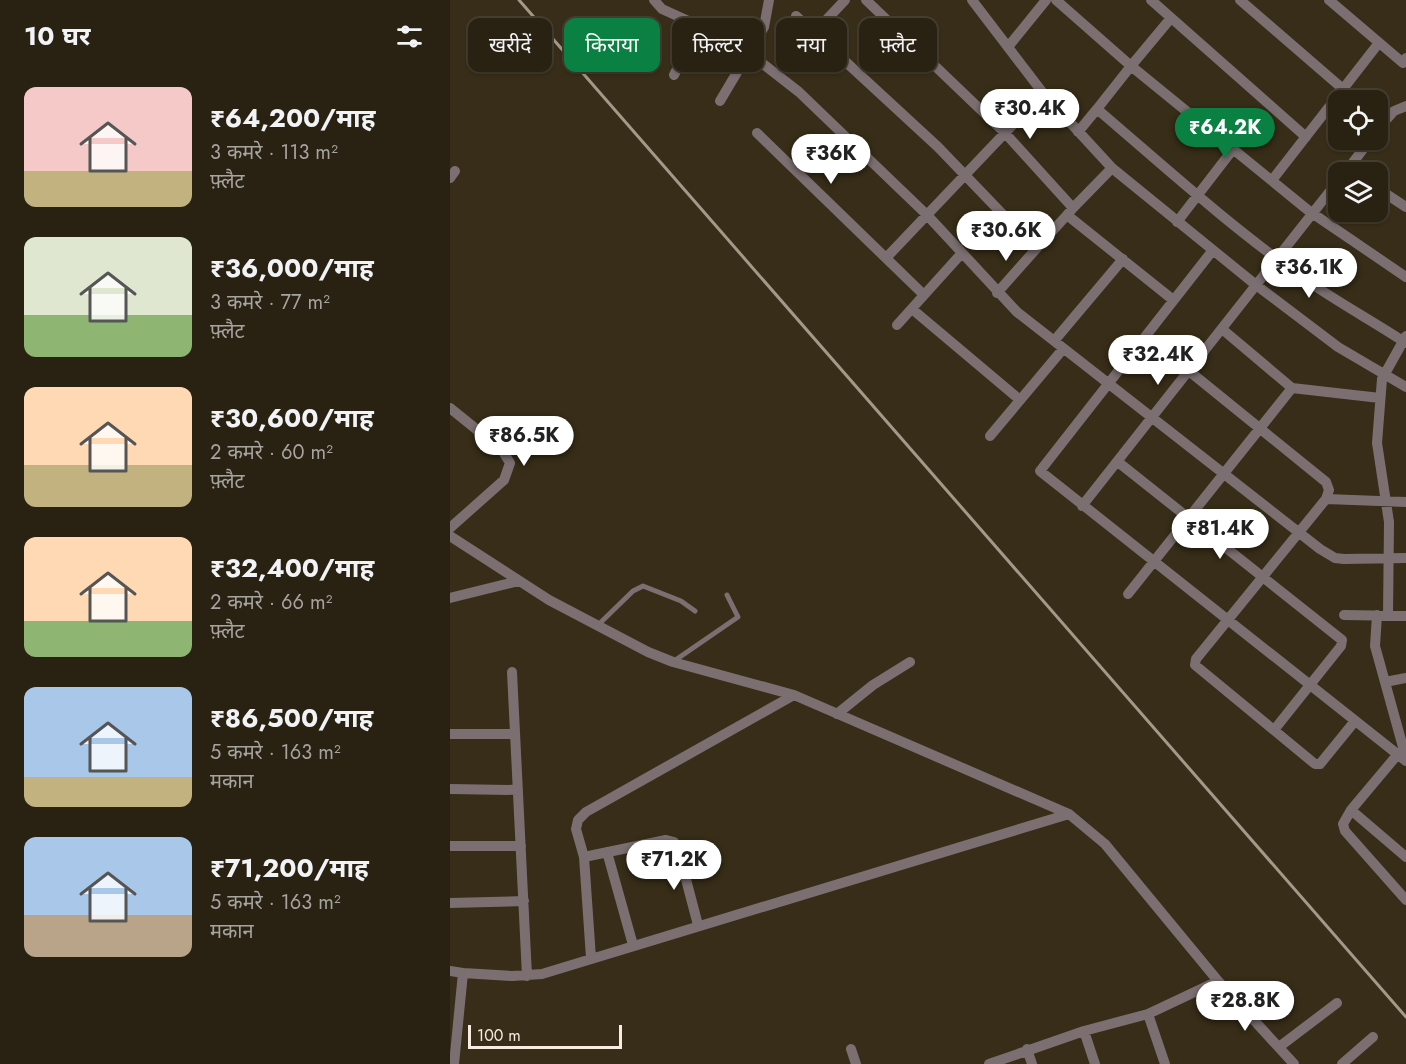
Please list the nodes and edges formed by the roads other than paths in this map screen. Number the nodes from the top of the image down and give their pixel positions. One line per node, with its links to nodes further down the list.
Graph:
1 (654, 0): 12 (street)
2 (768, 0): 16 (street)
3 (845, 0): 14 (street)
4 (866, 0): 34 (street)
5 (972, 0): 18 (street)
6 (1046, 0): 18 (street)
7 (1056, 0): 22 (street)
8 (1151, 0): 15 (street)
9 (1240, 0): 26 (street)
10 (1329, 0): 17 (street)
11 (796, 16): 13 (street)
12 (684, 18)
13 (798, 18)
14 (828, 18)
15 (1171, 18): 22 (street); 35 (street)
16 (764, 26)
17 (1378, 44): 19 (street); 26 (street)
18 (1008, 47): 27 (street)
19 (1405, 61)
20 (764, 63): 46 (street)
21 (847, 63): 38 (street)
22 (1131, 66): 30 (street); 36 (street)
23 (676, 72): 25 (street)
24 (737, 72): 28 (street)
25 (674, 75)
26 (1343, 89): 35 (street)
27 (1043, 93): 32 (street); 34 (street)
28 (720, 101)
29 (1406, 106): 31 (street)
30 (1097, 109): 32 (street); 42 (street)
31 (1388, 118)
32 (1078, 132): 37 (street)
33 (757, 133): 51 (street)
34 (1005, 133): 38 (street); 44 (street)
35 (1306, 137): 39 (street)
36 (1234, 148): 39 (street); 42 (street)
37 (1112, 168): 44 (street); 47 (street)
38 (965, 175): 46 (street); 48 (street)
39 (1273, 179): 45 (street)
40 (1328, 193): 45 (street)
41 (1388, 195): 43 (street)
42 (1198, 196): 47 (street); 52 (street)
43 (1406, 207)
44 (1070, 212): 48 (street); 53 (street)
45 (1312, 213): 52 (street); 54 (street)
46 (927, 215): 50 (street); 51 (street)
47 (1177, 222): 49 (street)
48 (1036, 249): 56 (street)
49 (1213, 250): 55 (street); 58 (street)
50 (962, 253): 56 (street); 57 (street)
51 (886, 258): 57 (street)
52 (1277, 258): 55 (street); 62 (street)
53 (1123, 259): 58 (street); 63 (street)
54 (1406, 277)
55 (1256, 285): 61 (street); 66 (street)
56 (997, 293): 63 (street)
57 (924, 295): 59 (street)
58 (1172, 299): 67 (street)
59 (912, 309): 60 (street); 71 (street)
60 (897, 325)
61 (1222, 329): 65 (street); 69 (street)
62 (1405, 340): 66 (street)
63 (1054, 341): 64 (street)
64 (1063, 349): 67 (street); 71 (street)
65 (1189, 371): 73 (street); 74 (street)
66 (1384, 373): 68 (street); 70 (street)
67 (1108, 383): 73 (street); 81 (street)
68 (1406, 387)
69 (1292, 388): 70 (street); 74 (street)
70 (1380, 398): 79 (street)
71 (1020, 400): 75 (street)
72 (450, 408): 83 (street)
73 (1152, 416): 76 (street); 77 (street)
74 (1260, 429): 77 (street); 78 (street)
75 (990, 436)
76 (1118, 462): 81 (street); 82 (street)
77 (1224, 473): 82 (street); 84 (street)
78 (1326, 499): 79 (street); 84 (street)
79 (1387, 502): 80 (street); 86 (street)
80 (1406, 502)
81 (1082, 506): 88 (street)
82 (1188, 517): 88 (street); 89 (street)
83 (450, 528)
84 (1298, 532): 86 (street); 89 (street)
85 (450, 536): 90 (street)
86 (1389, 558): 87 (street); 96 (street)
87 (1406, 558)
88 (1153, 562): 91 (street); 98 (street)
89 (1263, 575): 98 (street); 105 (street)
90 (519, 582): 93 (street); 99 (street)
91 (1128, 594)
92 (727, 595): 100 (lane)
93 (450, 598)
94 (695, 611): 99 (lane)
95 (1344, 615): 96 (street)
96 (1383, 615): 97 (street); 104 (street)
97 (1406, 616)
98 (1227, 619): 105 (street); 109 (street)
99 (597, 626): 100 (street)
100 (673, 662): 106 (street)
101 (910, 662): 107 (street)
102 (512, 672): 111 (street)
103 (1406, 678): 104 (street)
104 (1385, 682): 112 (street)
105 (1310, 684): 108 (street); 109 (street)
106 (794, 695): 107 (street); 121 (street)
107 (837, 714): 117 (street)
108 (1355, 720): 109 (street); 113 (street)
109 (1274, 730)
110 (450, 734): 111 (street)
111 (515, 734): 115 (street)
112 (1402, 735): 113 (street)
113 (1403, 758): 116 (street)
114 (450, 789): 115 (street)
115 (518, 790): 119 (street)
116 (1351, 810): 122 (street); 123 (street)
117 (1069, 814): 126 (street); 132 (street)
118 (450, 846): 119 (street)
119 (521, 846): 124 (street)
120 (607, 852): 121 (street); 126 (street); 127 (street)
121 (584, 857): 128 (street)
122 (1406, 857)
123 (1406, 900)
124 (524, 901): 125 (street); 131 (street)
125 (450, 903)
126 (698, 925): 127 (street)
127 (633, 945): 128 (street)
128 (591, 958): 131 (street)
129 (450, 971): 130 (street)
130 (463, 973): 131 (street); 137 (street)
131 (527, 976)
132 (1218, 981): 134 (street); 138 (street)
133 (1336, 1003): 138 (street)
134 (1148, 1014): 135 (street); 146 (street)
135 (1083, 1031): 140 (street); 145 (street)
136 (1373, 1037): 148 (street)
137 (453, 1040): 141 (street)
138 (1279, 1047): 147 (street)
139 (851, 1049): 142 (street)
140 (1027, 1049): 143 (street); 144 (street)
141 (454, 1064)
142 (856, 1064)
143 (989, 1064)
144 (1032, 1064)
145 (1095, 1064)
146 (1165, 1064)
147 (1294, 1064)
148 (1342, 1064)

